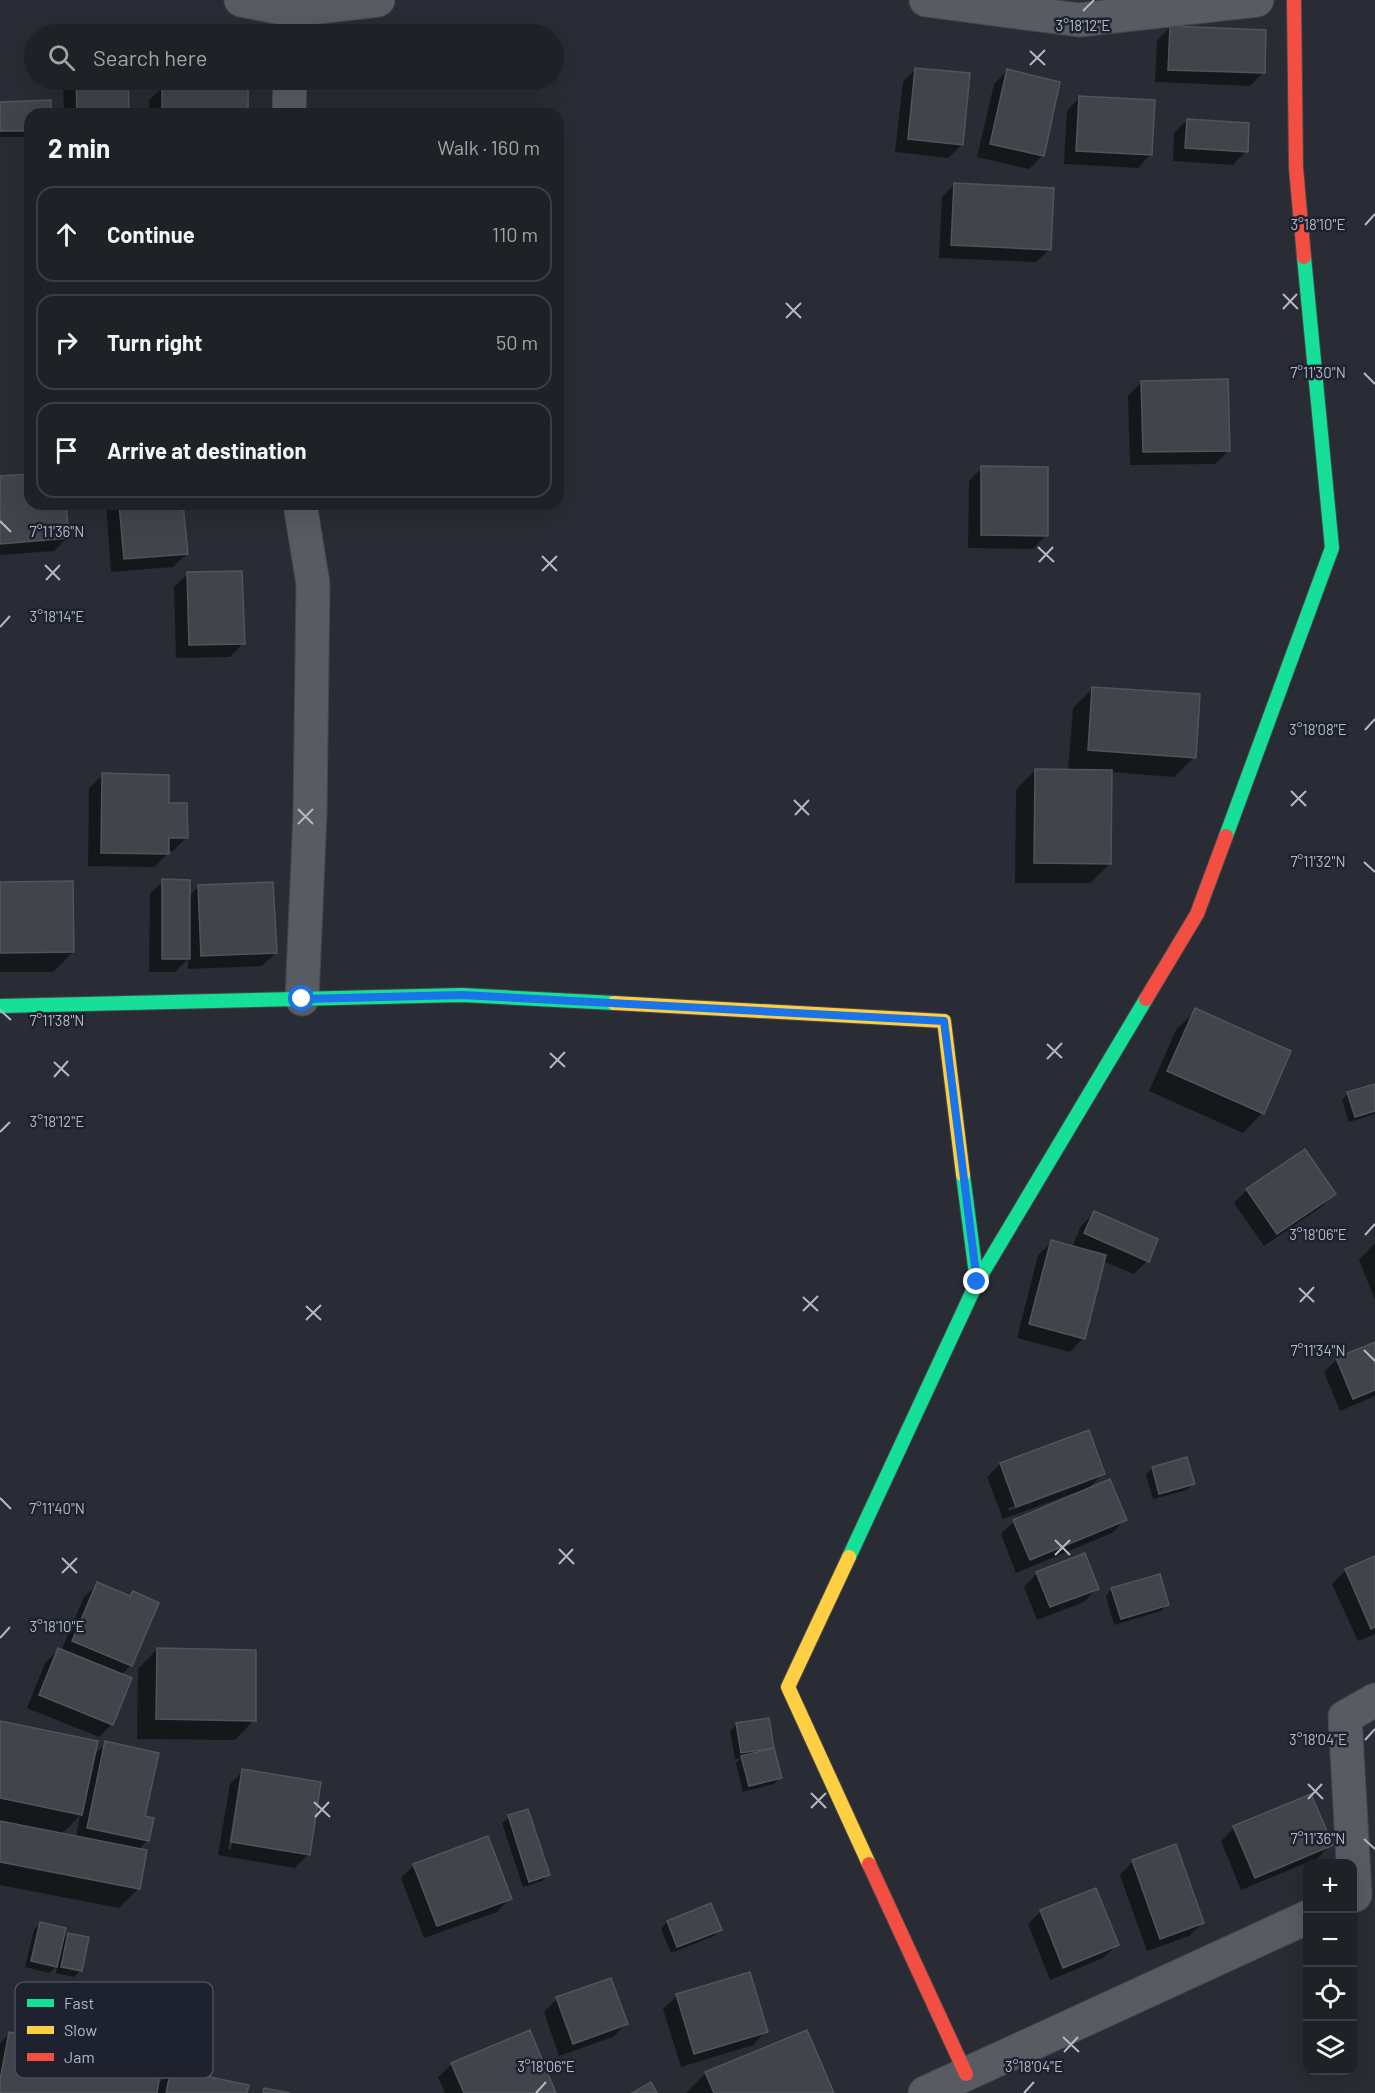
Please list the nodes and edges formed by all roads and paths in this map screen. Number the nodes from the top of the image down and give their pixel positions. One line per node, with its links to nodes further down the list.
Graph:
1 (241, 0): 6 (street)
2 (378, 0): 6 (street)
3 (926, 0): 4 (street)
4 (1257, 0)
5 (1294, 0): 12 (street)
6 (291, 22)
7 (290, 90): 8 (street)
8 (289, 108)
9 (301, 510): 10 (street)
10 (302, 999): 11 (street); 12 (street)
11 (0, 1006)
12 (977, 1282): 16 (street)
13 (1375, 1700): 14 (street)
14 (1353, 1859)
15 (1303, 1919): 16 (street)
16 (966, 2074): 17 (street)
17 (925, 2093)

